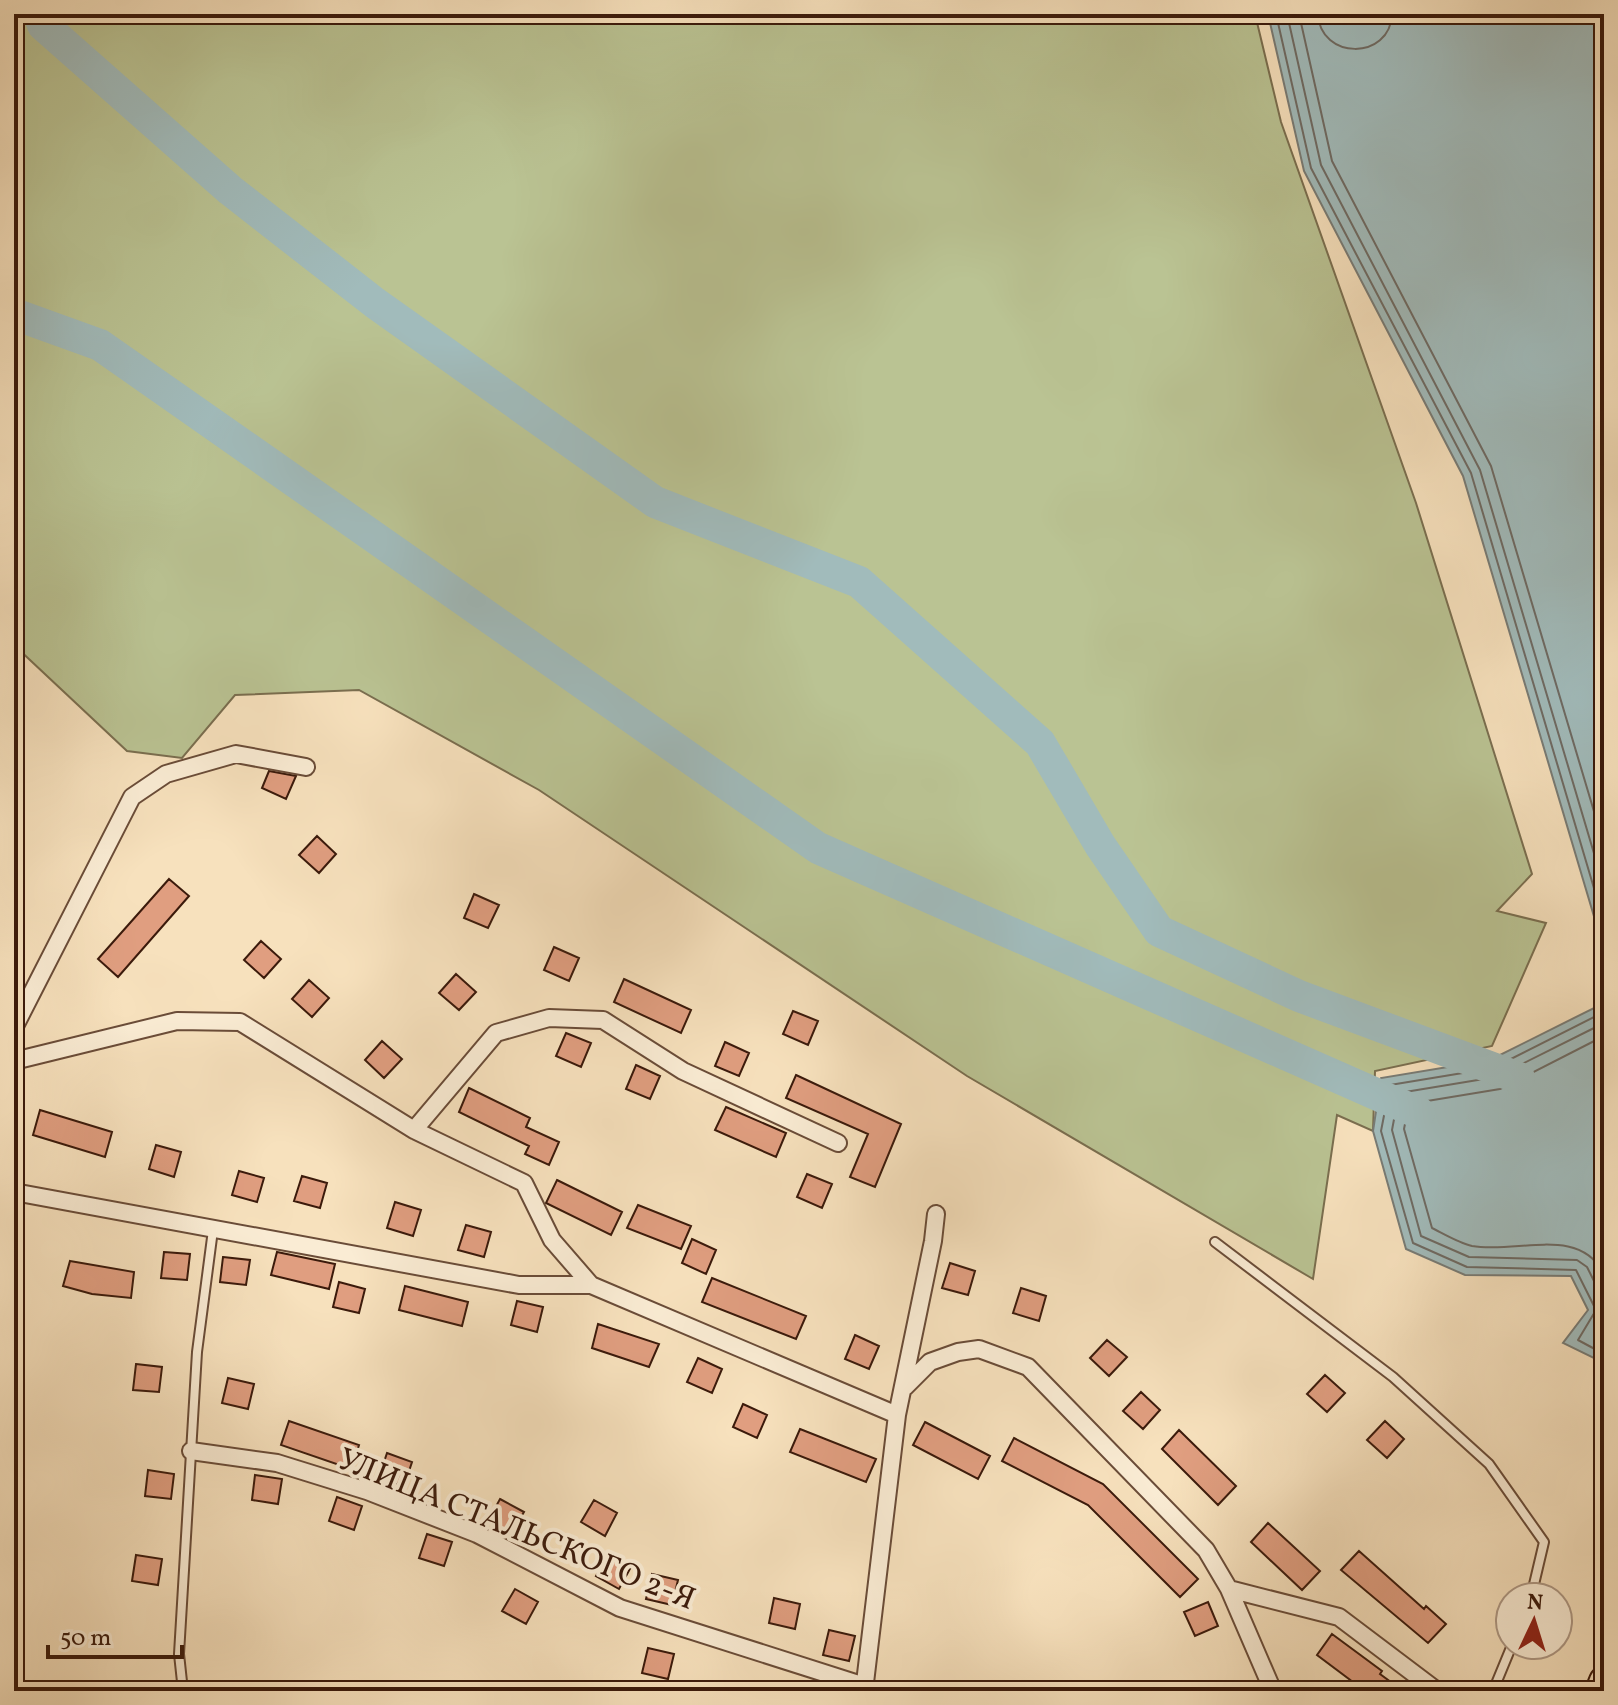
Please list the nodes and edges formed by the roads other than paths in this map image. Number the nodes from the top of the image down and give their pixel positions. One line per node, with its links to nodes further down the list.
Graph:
1 (306, 767): 2 (street)
2 (14, 1028)
3 (14, 1061): 4 (street)
4 (414, 1130): 5 (street); 10 (street)
5 (838, 1143)
6 (14, 1192): 8 (street)
7 (936, 1214): 11 (street)
8 (213, 1230): 10 (street); 13 (lane)
9 (1215, 1242): 14 (lane)
10 (591, 1285): 12 (street)
11 (905, 1387): 12 (street); 15 (street)
12 (897, 1415): 18 (street)
13 (191, 1451): 18 (street, УЛИЦА СТАЛЬСКОГО 2-Я); 19 (lane)
14 (1535, 1581)
15 (1229, 1589): 20 (street); 21 (street)
16 (1505, 1661): 22 (lane)
17 (1604, 1681): 23 (highway)
18 (865, 1689)
19 (183, 1691)
20 (1273, 1691)
21 (1437, 1691)
22 (1493, 1691)
23 (1600, 1691)

